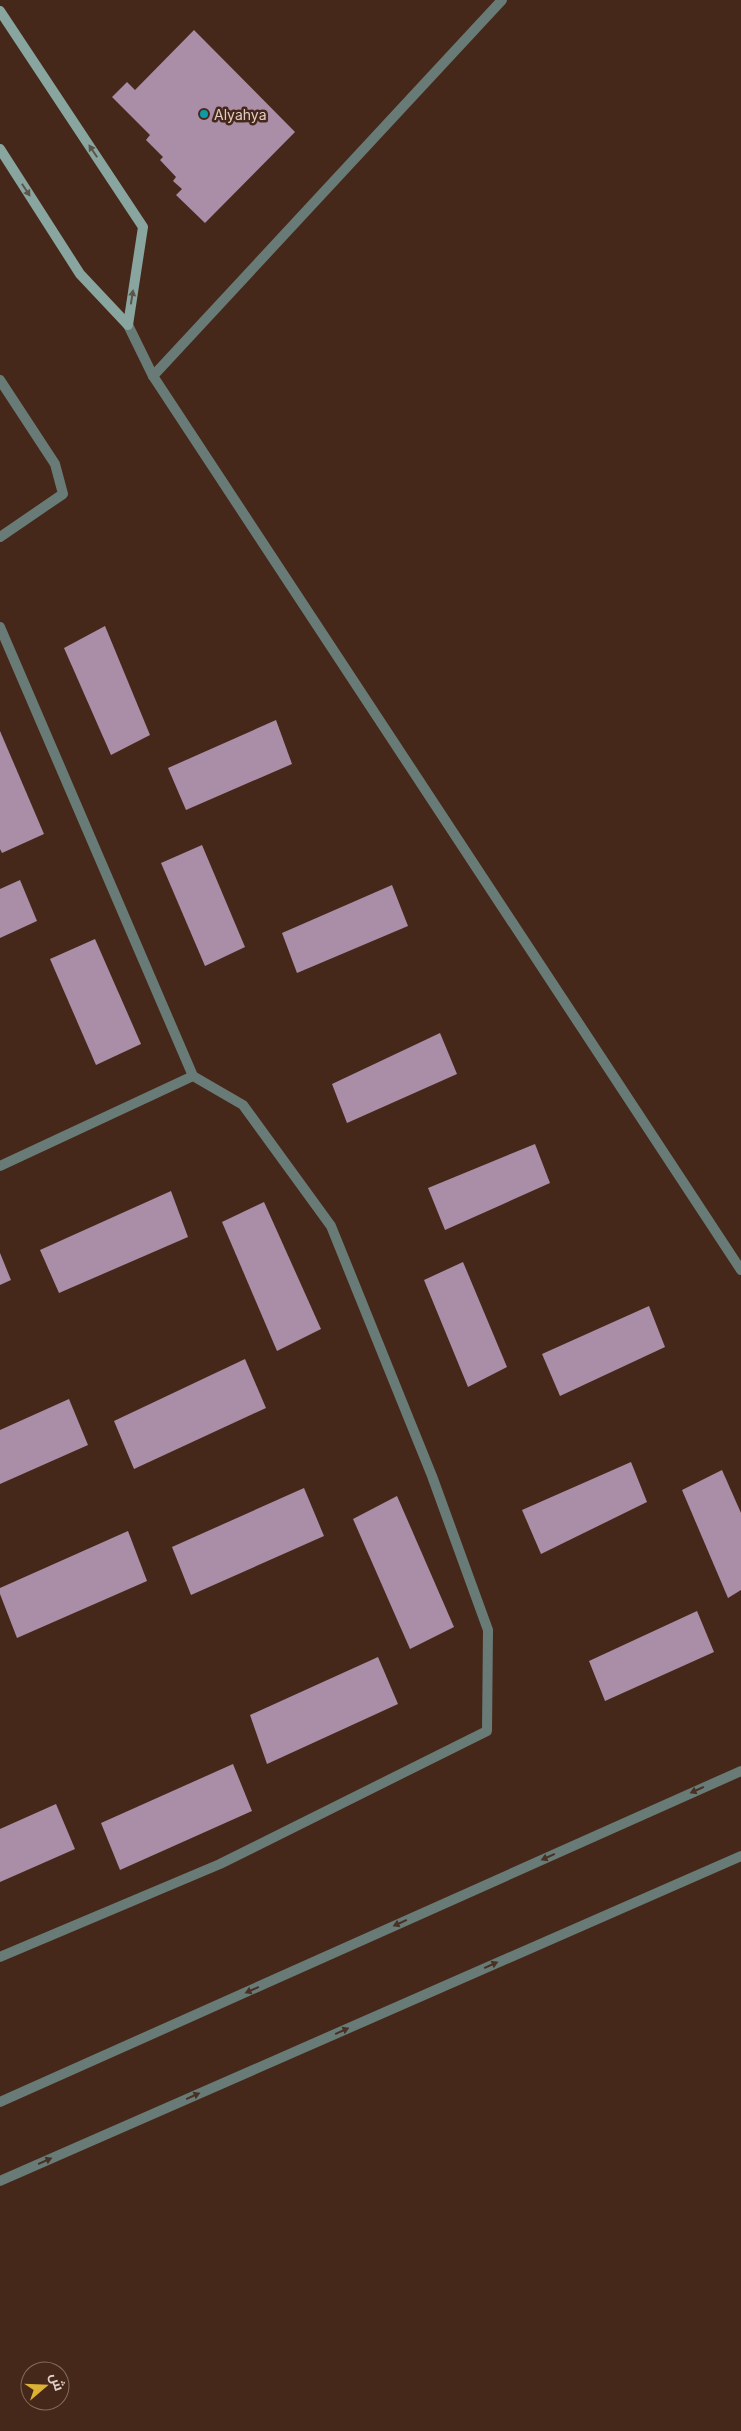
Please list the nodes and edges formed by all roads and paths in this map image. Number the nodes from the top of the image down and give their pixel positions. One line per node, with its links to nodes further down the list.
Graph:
1 (502, 0): 5 (street)
2 (0, 11): 4 (main road, one-way to 2)
3 (0, 149): 4 (main road, one-way to 4)
4 (128, 324): 5 (street)
5 (153, 376): 11 (street)
6 (0, 380): 7 (street)
7 (0, 537)
8 (0, 627): 9 (street)
9 (193, 1076): 10 (street); 14 (street)
10 (0, 1166)
11 (741, 1270)
12 (741, 1770): 15 (street, one-way to 15)
13 (741, 1856): 16 (street, one-way to 13)
14 (0, 1957)
15 (0, 2102)
16 (0, 2181)

